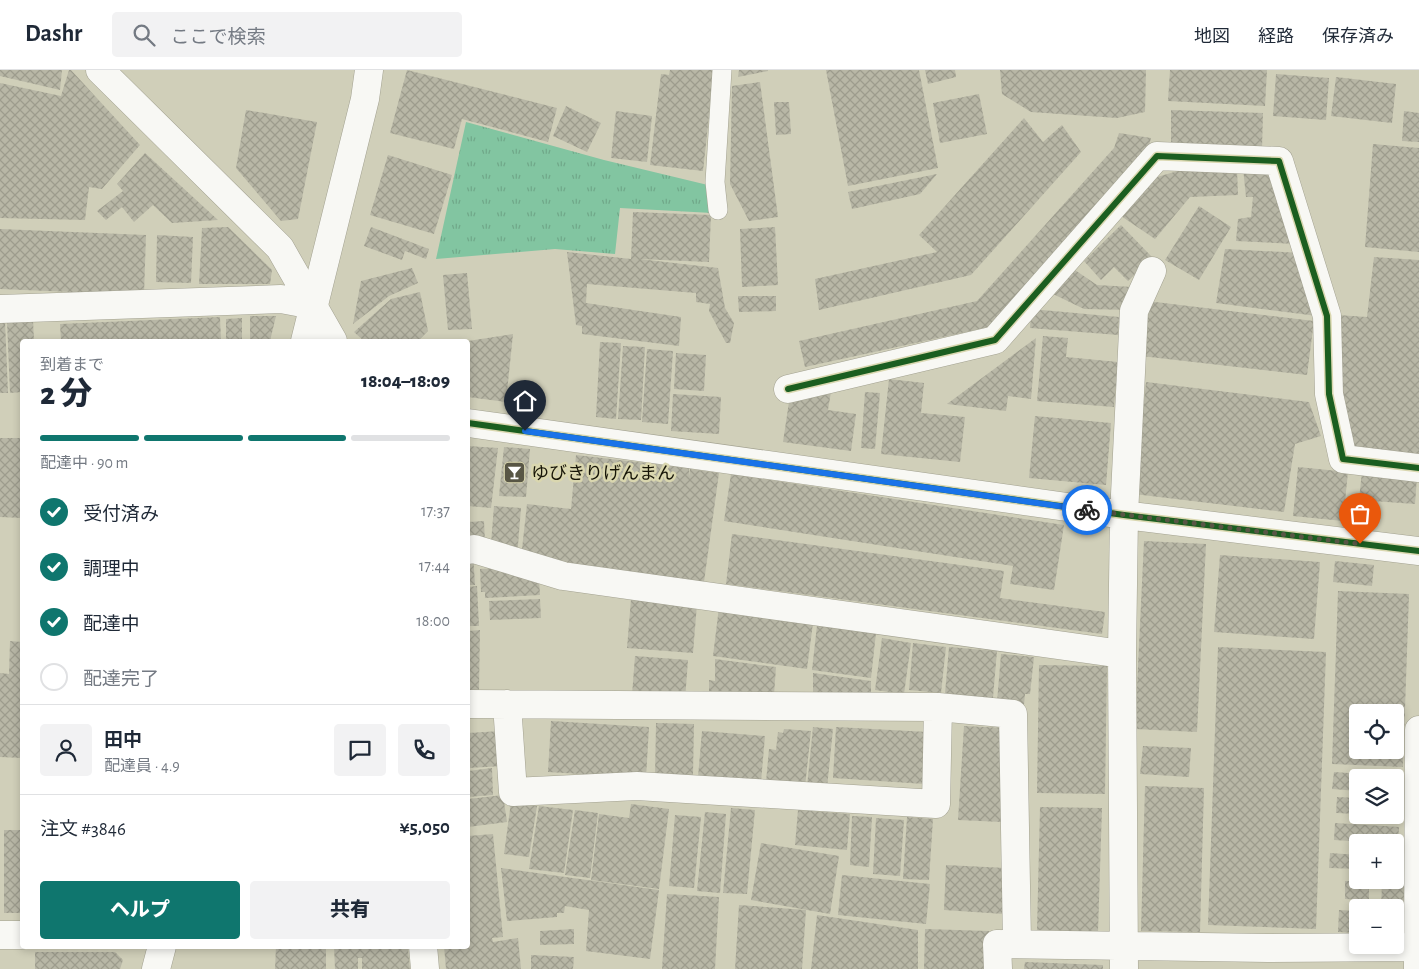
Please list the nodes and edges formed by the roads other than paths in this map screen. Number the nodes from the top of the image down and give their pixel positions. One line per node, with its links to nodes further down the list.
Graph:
1 (100, 70): 6 (street)
2 (369, 70): 6 (street)
3 (722, 70): 4 (lane)
4 (718, 210)
5 (1152, 271): 13 (street)
6 (313, 305): 7 (street); 8 (street); 9 (street)
7 (0, 309)
8 (305, 339)
9 (332, 339)
10 (788, 389): 12 (street)
11 (470, 422): 13 (street)
12 (1419, 468)
13 (1124, 515): 15 (street); 16 (street)
14 (470, 550): 16 (street)
15 (1419, 552)
16 (1122, 654): 28 (street)
17 (470, 704): 18 (street)
18 (507, 704): 19 (street); 19 (street)
19 (938, 706): 24 (street)
20 (1419, 730): 21 (street)
21 (1419, 734): 27 (street)
22 (0, 935): 23 (street)
23 (20, 935)
24 (1017, 944): 28 (street); 32 (street)
25 (161, 949): 30 (street)
26 (422, 949): 31 (street)
27 (1418, 954): 29 (street)
28 (1124, 958): 29 (street)
29 (1268, 958)
30 (156, 969)
31 (425, 969)
32 (998, 969)

